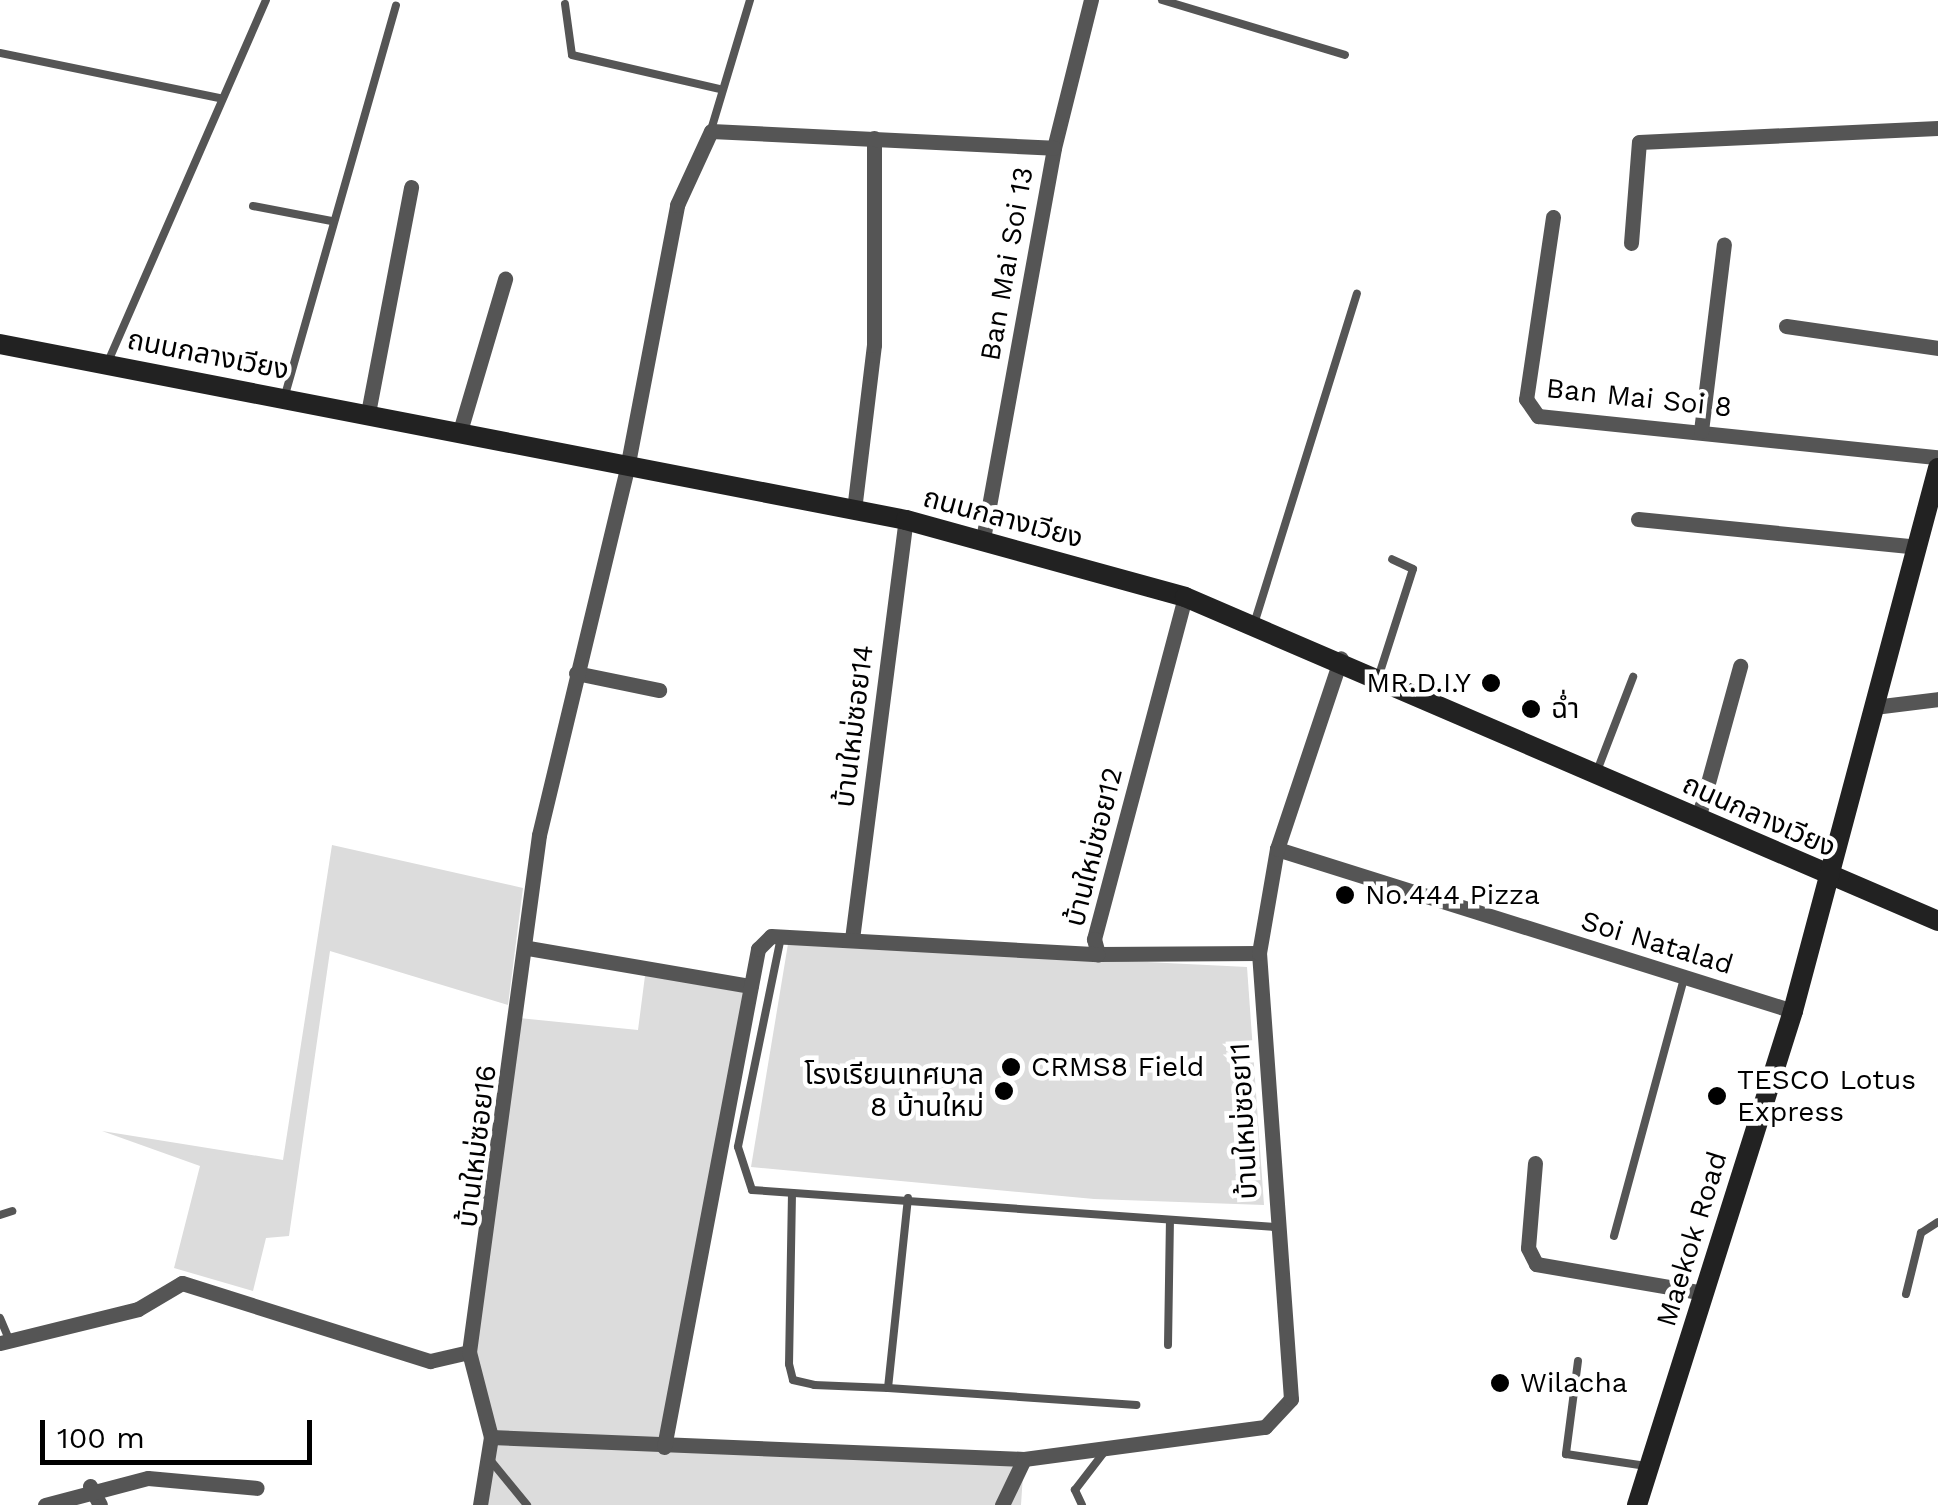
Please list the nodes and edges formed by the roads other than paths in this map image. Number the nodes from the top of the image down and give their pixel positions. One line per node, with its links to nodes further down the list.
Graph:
1 (266, 0): 10 (lane)
2 (750, 0): 9 (lane)
3 (1091, 0): 14 (street, Ban Mai Soi 13)
4 (1162, 0): 8 (lane)
5 (565, 4): 9 (lane)
6 (396, 5): 18 (lane)
7 (0, 53): 10 (lane)
8 (1345, 54)
9 (719, 89): 12 (lane)
10 (220, 98): 26 (lane)
11 (1938, 128): 19 (street)
12 (711, 131): 13 (street); 32 (street, บ้านใหม่ซอย16)
13 (874, 138): 14 (street); 34 (street)
14 (1054, 148): 37 (street, Ban Mai Soi 13)
15 (411, 187): 28 (street)
16 (252, 206): 18 (lane)
17 (1553, 217): 30 (street, Ban Mai Soi 8)
18 (332, 221): 27 (lane)
19 (1631, 243)
20 (1724, 244): 30 (street)
21 (506, 280): 29 (street)
22 (1357, 294): 41 (lane)
23 (1786, 326): 25 (street)
24 (0, 344): 26 (main road, ถนนกลางเวียง)
25 (1938, 348)
26 (106, 364): 27 (main road, ถนนกลางเวียง)
27 (285, 398): 28 (main road, ถนนกลางเวียง)
28 (368, 413): 29 (main road, ถนนกลางเวียง)
29 (460, 431): 32 (main road, ถนนกลางเวียง)
30 (1701, 431): 31 (street, Ban Mai Soi 8)
31 (1938, 456)
32 (628, 463): 34 (main road, ถนนกลางเวียง); 44 (street, บ้านใหม่ซอย16)
33 (1938, 468): 38 (main road, Maekok Road)
34 (854, 510): 35 (main road, ถนนกลางเวียง)
35 (906, 520): 37 (main road, ถนนกลางเวียง); 56 (street, บ้านใหม่ซอย14)
36 (1638, 520): 38 (street)
37 (982, 539): 40 (main road, ถนนกลางเวียง)
38 (1917, 547): 49 (main road, Maekok Road)
39 (1392, 559): 45 (lane)
40 (1185, 598): 41 (main road, ถนนกลางเวียง); 59 (street, บ้านใหม่ซอย12)
41 (1254, 624): 42 (main road, ถนนกลางเวียง)
42 (1340, 658): 45 (main road, ถนนกลางเวียง); 52 (street, บ้านใหม่ซอย11)
43 (1740, 666): 51 (street)
44 (576, 673): 47 (street); 57 (street, บ้านใหม่ซอย16)
45 (1379, 675): 50 (main road, ถนนกลางเวียง)
46 (1633, 677): 50 (lane)
47 (659, 690)
48 (1938, 698): 49 (street)
49 (1874, 706): 53 (main road, Maekok Road)
50 (1596, 773): 51 (main road, ถนนกลางเวียง)
51 (1698, 819): 53 (main road, ถนนกลางเวียง)
52 (1277, 849): 58 (street, บ้านใหม่ซอย11); 60 (street, Soi Natalad)
53 (1828, 878): 54 (main road, ถนนกลางเวียง); 62 (main road, Maekok Road)
54 (1938, 921)
55 (781, 936): 56 (street); 61 (street); 64 (lane)
56 (852, 939): 59 (street)
57 (528, 948): 61 (street); 77 (street, บ้านใหม่ซอย16)
58 (1259, 953): 59 (street, บ้านใหม่ซอย12); 70 (street, บ้านใหม่ซอย11)
59 (1098, 954)
60 (1684, 978): 62 (street, Soi Natalad); 71 (lane)
61 (751, 986): 83 (street)
62 (1793, 1012): 72 (main road, Maekok Road)
63 (1535, 1164): 72 (street)
64 (792, 1193): 65 (lane); 79 (lane)
65 (908, 1198): 68 (lane); 79 (lane)
66 (12, 1212): 67 (lane)
67 (0, 1215)
68 (1170, 1222): 70 (lane); 76 (lane)
69 (1938, 1222): 73 (lane)
70 (1276, 1227): 82 (street, บ้านใหม่ซอย11)
71 (1614, 1236)
72 (1704, 1293): 86 (main road, Maekok Road)
73 (1906, 1294)
74 (0, 1318): 75 (lane)
75 (4, 1340): 77 (street)
76 (1168, 1345)
77 (469, 1352): 81 (street)
78 (1578, 1360): 86 (lane)
79 (888, 1388): 80 (lane)
80 (1136, 1405)
81 (491, 1437): 83 (street, บ้านใหม่ซอย11); 84 (street)
82 (1111, 1444): 85 (street, บ้านใหม่ซอย11); 94 (lane)
83 (664, 1447): 85 (street, บ้านใหม่ซอย11)
84 (488, 1457): 91 (street); 92 (lane)
85 (1024, 1460): 93 (street)
86 (1650, 1467): 95 (main road, Maekok Road)
87 (90, 1486): 88 (street); 89 (street); 90 (street)
88 (257, 1488)
89 (45, 1505)
90 (100, 1505)
91 (480, 1505)
92 (526, 1505)
93 (1002, 1505)
94 (1082, 1505)
95 (1636, 1505)

